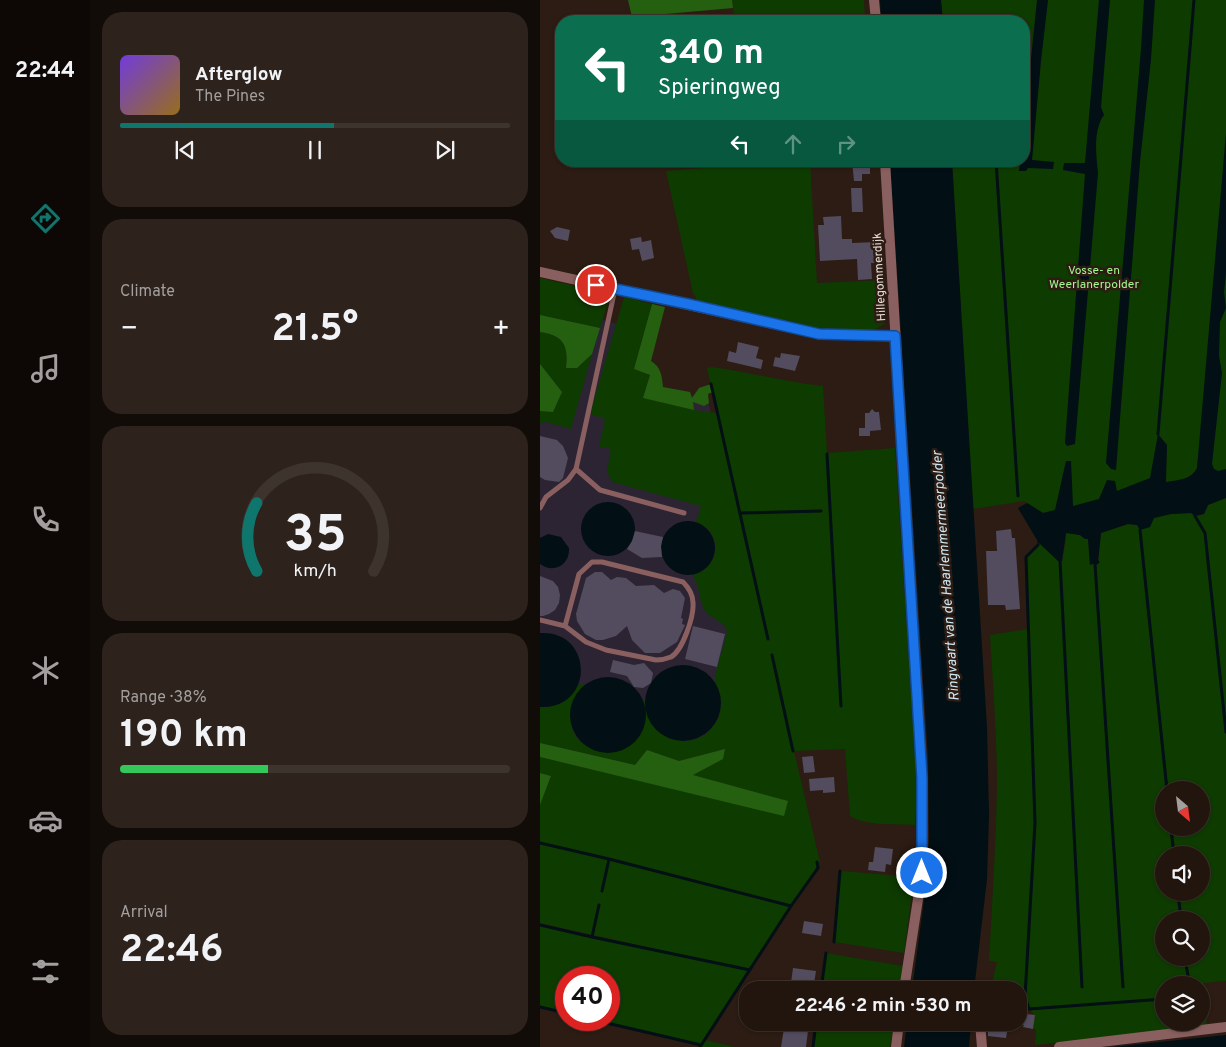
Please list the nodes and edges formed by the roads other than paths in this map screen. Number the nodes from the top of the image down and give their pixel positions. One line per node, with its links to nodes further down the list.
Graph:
1 (874, 0): 2 (street)
2 (875, 15)
3 (885, 167): 6 (street, Hillegommerdijk)
4 (540, 272): 5 (street)
5 (615, 289): 6 (street); 7 (lane)
6 (895, 336): 12 (street, Hillegommerdijk)
7 (576, 469): 8 (lane); 9 (lane)
8 (540, 508)
9 (684, 513)
10 (540, 620): 11 (lane)
11 (565, 626): 11 (lane)
12 (905, 981)
13 (1226, 1027): 18 (street)
14 (898, 1031): 16 (street)
15 (981, 1031): 17 (street)
16 (896, 1047)
17 (982, 1047)
18 (1059, 1047)

